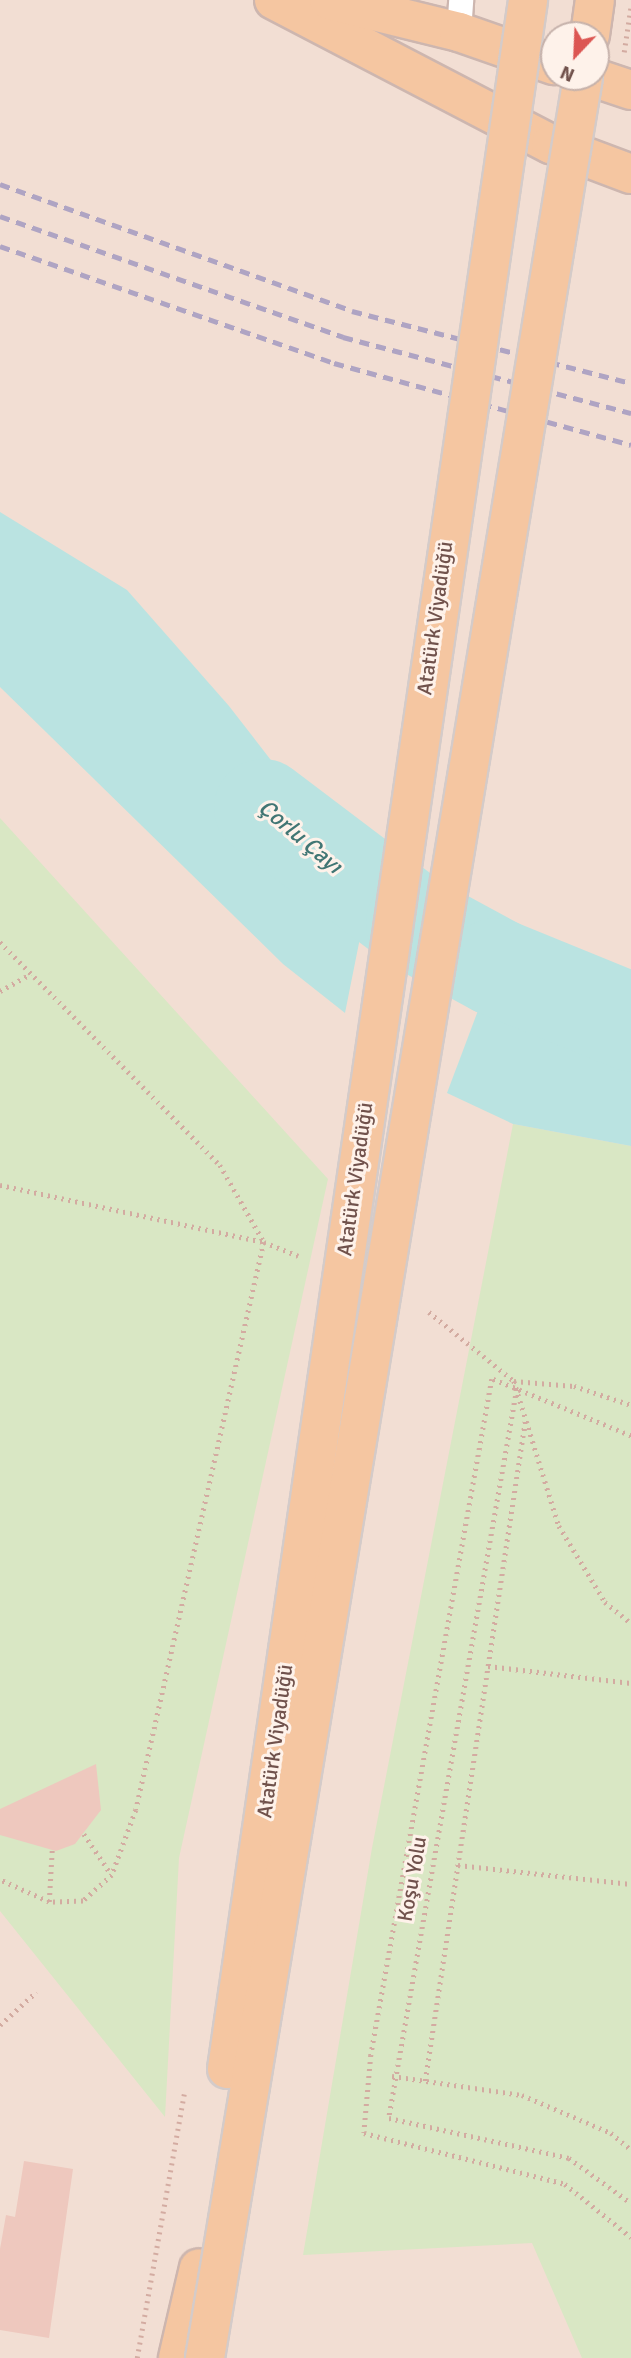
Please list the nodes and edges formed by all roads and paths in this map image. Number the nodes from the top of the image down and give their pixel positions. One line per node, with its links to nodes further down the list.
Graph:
1 (274, 0): 11 (main road)
2 (329, 0): 5 (main road)
3 (528, 0): 41 (main road, Atatürk Viyadüğü, bridge)
4 (595, 0): 6 (main road)
5 (459, 16): 7 (main road)
6 (592, 21)
7 (540, 58)
8 (610, 83): 9 (main road)
9 (631, 90)
10 (581, 91): 42 (main road, Atatürk Viyadüğü, bridge)
11 (631, 174)
12 (0, 942): 13 (path)
13 (31, 974): 14 (path); 16 (path)
14 (0, 991)
15 (0, 1185): 16 (path)
16 (264, 1242): 17 (path); 30 (path)
17 (302, 1258)
18 (415, 1306): 19 (path)
19 (514, 1381): 20 (path); 21 (path)
20 (517, 1390): 22 (path); 23 (path); 36 (path, Koşu Yolu); 40 (path)
21 (631, 1405)
22 (525, 1417): 24 (path); 25 (path)
23 (631, 1436)
24 (631, 1623)
25 (488, 1665): 26 (path); 29 (path)
26 (631, 1683)
27 (84, 1834): 30 (path)
28 (52, 1850): 33 (path)
29 (458, 1865): 32 (path); 37 (path)
30 (112, 1875): 33 (path)
31 (0, 1880): 33 (path)
32 (631, 1884)
33 (50, 1902)
34 (36, 1992): 35 (path)
35 (0, 2025)
36 (392, 2076): 37 (path); 39 (path, Koşu Yolu)
37 (425, 2081): 38 (path)
38 (631, 2150)
39 (631, 2203)
40 (631, 2237)
41 (178, 2358)
42 (205, 2358)

